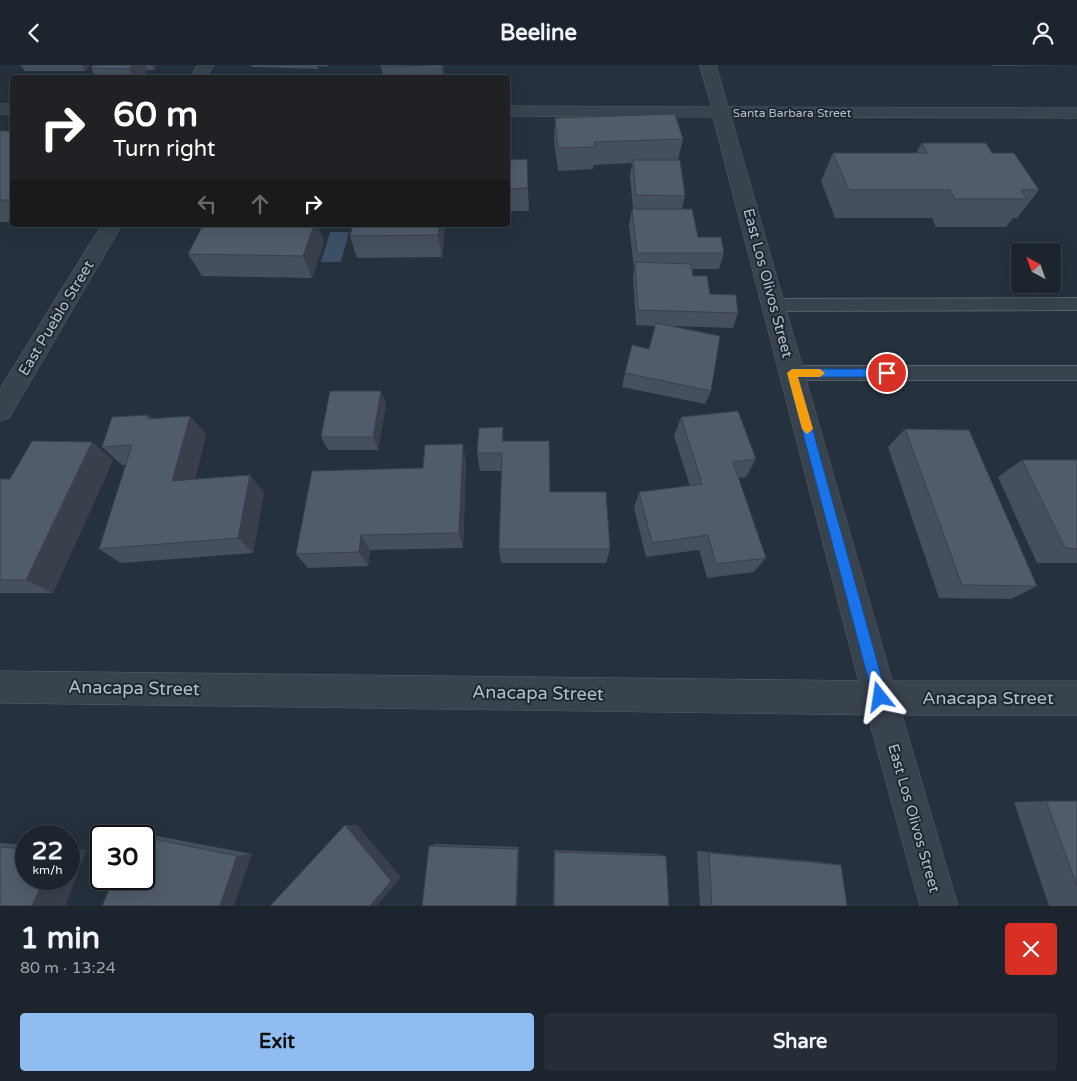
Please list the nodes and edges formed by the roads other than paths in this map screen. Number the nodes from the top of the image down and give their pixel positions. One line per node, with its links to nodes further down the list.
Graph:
1 (708, 65): 3 (street, East Los Olivos Street)
2 (510, 111): 3 (street, Santa Barbara Street)
3 (721, 112): 4 (street, Santa Barbara Street); 6 (street, East Los Olivos Street)
4 (1077, 113)
5 (111, 227): 10 (street, East Pueblo Street)
6 (773, 305): 7 (lane); 8 (street, East Los Olivos Street)
7 (1077, 305)
8 (792, 373): 9 (lane); 12 (street, East Los Olivos Street)
9 (1077, 373)
10 (0, 411)
11 (0, 687): 12 (street, Anacapa Street)
12 (880, 697): 13 (street, Anacapa Street); 14 (street, East Los Olivos Street)
13 (1077, 698)
14 (939, 906)

